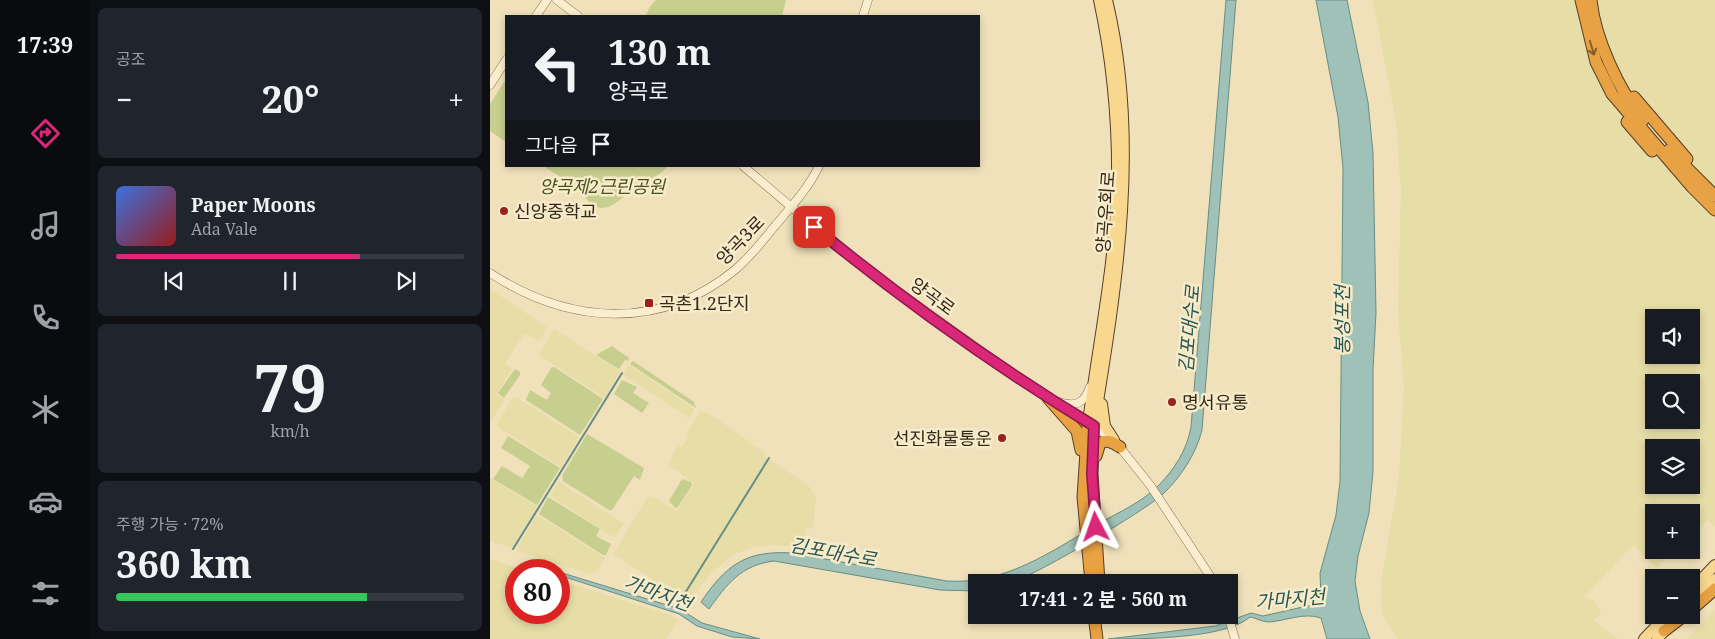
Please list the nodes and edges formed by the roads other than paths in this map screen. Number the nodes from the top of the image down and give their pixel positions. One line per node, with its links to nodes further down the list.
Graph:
1 (547, 0): 8 (street)
2 (557, 0): 9 (street)
3 (868, 0): 10 (street)
4 (1099, 0): 20 (main road, 양곡우회로)
5 (1107, 0): 21 (main road, 양곡우회로)
6 (1581, 0): 15 (highway, one-way to 15)
7 (1591, 0): 15 (highway)
8 (537, 15)
9 (577, 15)
10 (863, 15)
11 (505, 62): 12 (street)
12 (490, 85)
13 (744, 167): 17 (street, 양곡로)
14 (818, 167): 17 (street, 양곡3로)
15 (1697, 185): 16 (highway); 18 (highway)
16 (1715, 196)
17 (791, 207): 19 (street, 양곡3로); 22 (street, 양곡로)
18 (1715, 210)
19 (490, 272)
20 (1095, 369): 22 (street); 23 (main road, 양곡우회로)
21 (1100, 387): 23 (main road, 양곡우회로); 24 (main road)
22 (1048, 398): 23 (street, 양곡로); 26 (highway)
23 (1091, 424): 24 (street, 양곡로); 25 (highway); 26 (highway)
24 (1117, 444): 25 (highway); 32 (street, 양곡로)
25 (1092, 474): 27 (highway)
26 (1083, 497): 27 (highway)
27 (1089, 513): 28 (highway)
28 (1092, 548): 30 (highway); 31 (highway)
29 (1715, 565): 34 (main road)
30 (1091, 574)
31 (1097, 574)
32 (1209, 574)
33 (1715, 579): 36 (main road)
34 (1700, 581)
35 (1715, 589): 37 (highway)
36 (1700, 595)
37 (1700, 602)
38 (1230, 624): 43 (street)
39 (1658, 624): 44 (main road)
40 (1671, 624): 42 (main road)
41 (1674, 624): 42 (highway)
42 (1661, 635)
43 (1234, 636)
44 (1644, 639)

